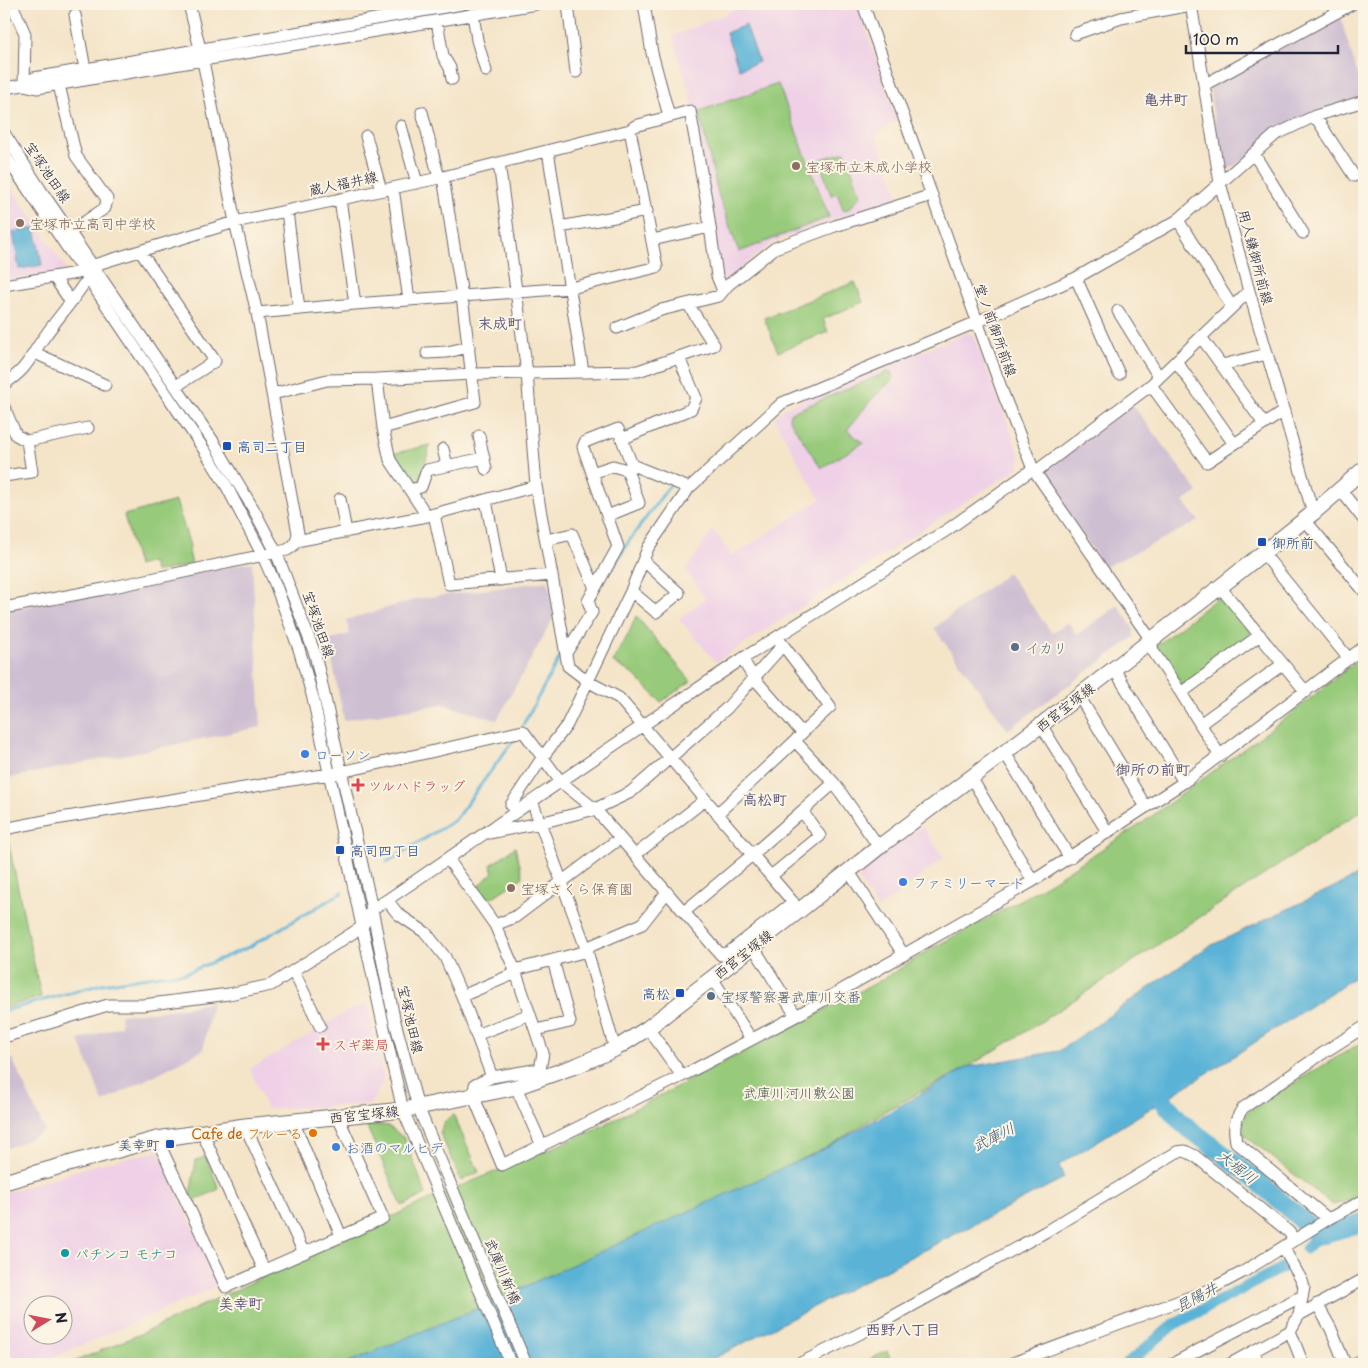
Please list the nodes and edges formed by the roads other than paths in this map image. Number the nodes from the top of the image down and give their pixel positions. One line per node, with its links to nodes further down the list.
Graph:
1 (12, 4): 21 (street)
2 (189, 4): 15 (street)
3 (462, 4): 10 (street)
4 (536, 4): 11 (street)
5 (568, 4): 19 (street)
6 (644, 4): 27 (street)
7 (863, 4): 43 (street, 堂ノ前御所前線)
8 (1352, 4): 23 (street)
9 (1191, 5): 14 (street); 23 (street, 用人鎌御所前線)
10 (405, 9): 15 (street)
11 (473, 14): 13 (street); 18 (street)
12 (75, 15): 17 (street)
13 (437, 21): 16 (street); 20 (street)
14 (1075, 34)
15 (199, 49): 16 (street); 17 (street)
16 (202, 61): 22 (street); 48 (street)
17 (85, 69): 21 (street)
18 (486, 71)
19 (576, 72)
20 (452, 79)
21 (24, 85): 22 (street); 24 (street)
22 (59, 85): 51 (street)
23 (1204, 85): 40 (street, 用人鎌御所前線)
24 (4, 88)
25 (1364, 101): 28 (street)
26 (422, 112): 38 (street)
27 (669, 116): 30 (street, 蔵人福井線); 50 (street, 蔵人福井線)
28 (1315, 116): 35 (street); 37 (street)
29 (401, 126): 39 (street)
30 (630, 130): 33 (street, 蔵人福井線); 46 (street)
31 (4, 133): 51 (street, 宝塚池田線)
32 (366, 136): 42 (street)
33 (548, 151): 36 (street, 蔵人福井線); 49 (street)
34 (4, 154): 56 (street)
35 (1254, 154): 40 (street); 52 (street)
36 (499, 163): 38 (street, 蔵人福井線); 62 (street)
37 (1354, 176)
38 (441, 177): 39 (street, 蔵人福井線); 65 (street)
39 (417, 183): 41 (street, 蔵人福井線)
40 (1220, 183): 47 (street); 64 (street, 用人鎌御所前線)
41 (393, 188): 42 (street, 蔵人福井線); 66 (street)
42 (381, 190): 44 (street, 蔵人福井線)
43 (932, 195): 63 (street); 74 (street, 堂ノ前御所前線)
44 (340, 199): 45 (street, 蔵人福井線); 68 (street)
45 (287, 211): 48 (street, 蔵人福井線); 71 (street)
46 (647, 211): 49 (street); 53 (street)
47 (1178, 220): 58 (street); 70 (street)
48 (235, 222): 54 (street, 蔵人福井線); 73 (street)
49 (560, 226): 61 (street)
50 (710, 227): 53 (street); 63 (street)
51 (70, 232): 55 (street, 宝塚池田線)
52 (1303, 233)
53 (652, 240): 61 (street)
54 (140, 251): 55 (street, 蔵人福井線); 92 (street)
55 (94, 266): 56 (street, 蔵人福井線); 92 (street, 宝塚池田線)
56 (83, 272): 57 (street, 蔵人福井線); 125 (street)
57 (54, 277): 60 (street, 蔵人福井線); 67 (street)
58 (1076, 278): 74 (street); 87 (street)
59 (83, 285): 67 (street)
60 (4, 286)
61 (571, 288): 62 (street); 84 (street)
62 (516, 291): 65 (street); 85 (street)
63 (723, 291): 69 (street)
64 (1249, 291): 70 (street); 80 (street, 用人鎌御所前線)
65 (462, 296): 66 (street); 77 (street)
66 (409, 300): 68 (street)
67 (71, 302): 78 (street)
68 (355, 304): 71 (street)
69 (688, 304): 75 (street); 81 (street)
70 (1232, 307): 76 (street)
71 (299, 309): 73 (street)
72 (1118, 311): 89 (street)
73 (257, 313): 93 (street)
74 (977, 322): 107 (street, 堂ノ前御所前線); 111 (street)
75 (616, 328)
76 (1201, 336): 82 (street); 83 (street)
77 (469, 347): 79 (street); 86 (street)
78 (35, 353): 90 (street); 91 (street)
79 (427, 353)
80 (1267, 354): 83 (street); 95 (street, 用人鎌御所前線)
81 (679, 358): 84 (street); 100 (street)
82 (1176, 361): 89 (street); 102 (street)
83 (1222, 366): 96 (street)
84 (583, 372): 85 (street)
85 (527, 373): 86 (street); 110 (street)
86 (473, 374): 88 (street); 98 (street)
87 (1119, 374)
88 (377, 379): 93 (street); 98 (street)
89 (1155, 381): 102 (street); 107 (street)
90 (4, 384)
91 (105, 385)
92 (176, 386): 123 (street, 宝塚池田線)
93 (272, 394): 122 (street)
94 (4, 407): 101 (street)
95 (1284, 411): 96 (street); 118 (street, 用人鎌御所前線)
96 (1264, 424): 102 (street)
97 (88, 428): 101 (street)
98 (383, 428): 112 (street)
99 (479, 436): 104 (street)
100 (622, 439): 105 (street); 108 (street)
101 (27, 441): 109 (street)
102 (1234, 444)
103 (443, 448): 104 (street)
104 (446, 465): 112 (street)
105 (629, 467): 108 (street); 111 (street); 117 (street)
106 (1364, 469): 113 (main road, 西宮宝塚線)
107 (1034, 470): 135 (street, 堂ノ前御所前線); 136 (street)
108 (592, 473): 117 (street)
109 (4, 476)
110 (536, 486): 115 (street); 121 (street)
111 (689, 488): 126 (street)
112 (410, 490): 116 (street)
113 (1340, 490): 118 (main road, 西宮宝塚線); 119 (street)
114 (340, 499): 120 (street)
115 (486, 500): 116 (street); 128 (street)
116 (430, 515): 120 (street); 128 (street)
117 (607, 516): 130 (street)
118 (1309, 516): 124 (main road, 西宮宝塚線); 132 (street)
119 (1364, 520)
120 (346, 532): 122 (street)
121 (546, 540): 127 (street); 130 (street)
122 (296, 541): 123 (street)
123 (276, 552): 125 (street); 156 (street, 宝塚池田線)
124 (1263, 553): 129 (main road, 西宮宝塚線); 140 (street)
125 (263, 556): 133 (street); 157 (street)
126 (644, 561): 131 (street); 131 (street)
127 (552, 575): 128 (street); 138 (street)
128 (501, 580)
129 (1220, 587): 134 (street); 135 (main road, 西宮宝塚線)
130 (595, 588): 138 (street)
131 (631, 591): 144 (street)
132 (1364, 592)
133 (4, 608)
134 (1260, 635): 141 (street); 146 (street)
135 (1151, 640): 142 (main road, 西宮宝塚線); 146 (street, 堂ノ前御所前線)
136 (780, 641): 139 (street); 143 (street); 151 (street)
137 (1364, 647): 140 (street)
138 (566, 652): 144 (street)
139 (742, 659): 143 (street); 149 (street)
140 (1349, 659): 145 (street)
141 (1283, 664): 145 (street); 148 (street)
142 (1114, 669): 147 (main road, 西宮宝塚線); 160 (street)
143 (754, 678): 151 (street); 155 (street)
144 (589, 682): 149 (street); 154 (street)
145 (1306, 692): 153 (street)
146 (1181, 693): 148 (street, 堂ノ前御所前線)
147 (1079, 696): 150 (main road, 西宮宝塚線); 165 (street)
148 (1200, 724): 153 (street, 堂ノ前御所前線)
149 (642, 726): 155 (street); 159 (street)
150 (1041, 726): 152 (main road, 西宮宝塚線); 171 (street)
151 (798, 737): 161 (street); 168 (street)
152 (1006, 753): 158 (main road, 西宮宝塚線); 177 (street)
153 (1220, 756): 160 (street)
154 (542, 758): 156 (street); 159 (street); 164 (street)
155 (670, 759): 162 (street); 166 (street)
156 (341, 772): 157 (street); 186 (street, 宝塚池田線)
157 (329, 774): 170 (street); 189 (street)
158 (972, 779): 174 (main road, 西宮宝塚線); 181 (street)
159 (561, 782): 163 (street); 166 (street)
160 (1184, 782): 165 (street)
161 (834, 784): 167 (street); 174 (street)
162 (705, 800): 168 (street); 175 (street)
163 (532, 802): 169 (street); 172 (street)
164 (511, 805)
165 (1146, 807): 171 (street)
166 (595, 809): 169 (street); 173 (street)
167 (802, 811): 176 (street); 180 (street)
168 (717, 814): 176 (street)
169 (540, 823): 172 (street); 182 (street)
170 (4, 829)
171 (1108, 833): 177 (street)
172 (485, 834): 178 (street)
173 (620, 838): 175 (street); 182 (street)
174 (879, 847): 179 (main road, 西宮宝塚線)
175 (635, 855): 183 (street)
176 (752, 855): 180 (street); 187 (street)
177 (1070, 858): 181 (street)
178 (448, 859): 184 (street); 188 (street)
179 (849, 872): 185 (main road, 西宮宝塚線); 192 (street)
180 (771, 876): 185 (street)
181 (1033, 881): 192 (street)
182 (562, 883): 188 (street); 191 (street)
183 (667, 892): 187 (street); 191 (street)
184 (387, 900): 186 (street); 197 (street)
185 (796, 906): 187 (street); 190 (main road, 西宮宝塚線)
186 (372, 909): 189 (street); 213 (street, 宝塚池田線)
187 (684, 912)
188 (495, 925): 194 (street)
189 (362, 926): 195 (street); 213 (street)
190 (753, 946): 196 (main road, 西宮宝塚線); 199 (street)
191 (586, 949): 193 (street); 207 (street)
192 (904, 955): 199 (street)
193 (553, 960): 194 (street); 203 (street)
194 (515, 971): 197 (street); 198 (street)
195 (294, 972): 200 (street); 205 (street)
196 (712, 978): 202 (main road, 西宮宝塚線); 206 (street)
197 (462, 996): 204 (street)
198 (530, 1014): 203 (street); 204 (street)
199 (796, 1016): 206 (street)
200 (320, 1026)
201 (1364, 1027): 223 (street)
202 (648, 1028): 207 (main road, 西宮宝塚線); 209 (street)
203 (536, 1030): 208 (street)
204 (476, 1035): 210 (street)
205 (4, 1037)
206 (751, 1039): 209 (street)
207 (615, 1049): 208 (main road, 西宮宝塚線)
208 (539, 1075): 210 (street); 211 (main road, 西宮宝塚線)
209 (682, 1076): 219 (street)
210 (492, 1077): 212 (street)
211 (516, 1087): 212 (main road, 西宮宝塚線); 219 (street)
212 (473, 1095): 213 (main road, 西宮宝塚線); 219 (street)
213 (410, 1109): 214 (main road, 西宮宝塚線); 221 (street, 宝塚池田線); 236 (street, 武庫川新橋)
214 (338, 1117): 215 (main road, 西宮宝塚線); 224 (street)
215 (293, 1121): 216 (main road, 西宮宝塚線); 224 (street)
216 (245, 1126): 217 (main road, 西宮宝塚線); 227 (street)
217 (202, 1132): 218 (main road, 西宮宝塚線); 228 (street)
218 (157, 1139): 220 (main road, 西宮宝塚線); 228 (street)
219 (542, 1146)
220 (4, 1182)
221 (452, 1190): 237 (street, 武庫川新橋)
222 (1364, 1200): 223 (street)
223 (1326, 1220): 225 (street)
224 (341, 1236): 227 (street)
225 (1297, 1239): 226 (street); 238 (street)
226 (1283, 1247): 230 (street); 239 (street)
227 (304, 1253): 228 (street)
228 (264, 1270)
229 (1364, 1279): 231 (street)
230 (1302, 1296): 232 (street); 240 (street)
231 (1317, 1304): 232 (street); 244 (street)
232 (1299, 1315): 233 (street)
233 (1290, 1332): 234 (street); 243 (street)
234 (1254, 1352): 241 (street); 242 (street)
235 (1364, 1359): 245 (street)
236 (511, 1364)
237 (526, 1364)
238 (799, 1364)
239 (1010, 1364)
240 (1172, 1364)
241 (1230, 1364)
242 (1258, 1364)
243 (1303, 1364)
244 (1345, 1364)
245 (1354, 1364)

